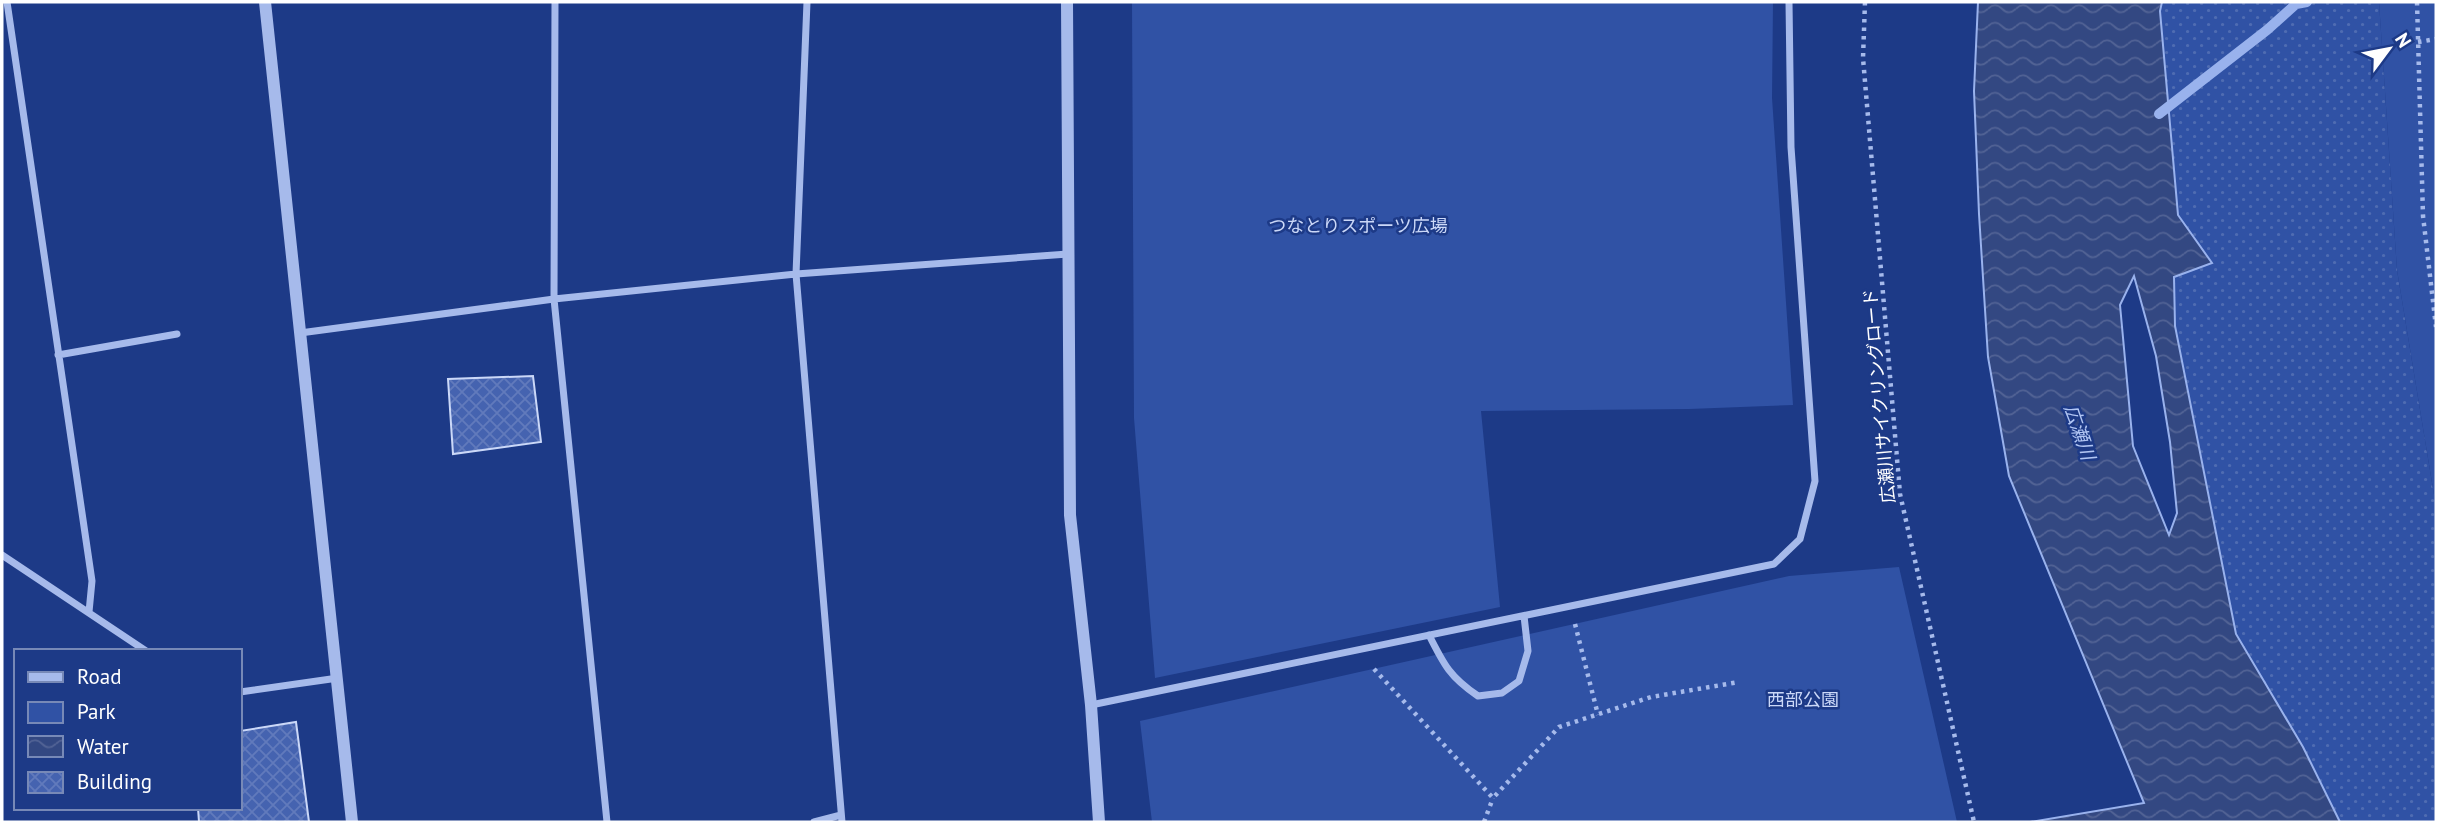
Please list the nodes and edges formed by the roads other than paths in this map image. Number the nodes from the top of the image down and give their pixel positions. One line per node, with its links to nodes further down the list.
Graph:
1 (7, 2): 12 (street)
2 (265, 2): 10 (street)
3 (555, 2): 9 (street)
4 (807, 2): 8 (street)
5 (1067, 2): 7 (street)
6 (1789, 2): 15 (street)
7 (1068, 254): 8 (street); 20 (street)
8 (796, 274): 9 (street); 21 (street)
9 (554, 299): 10 (street); 23 (street)
10 (300, 333): 18 (street)
11 (177, 334): 12 (street)
12 (58, 355): 14 (street)
13 (2, 555): 14 (street)
14 (89, 612): 17 (street)
15 (1524, 616): 16 (street); 16 (street)
16 (1429, 635): 20 (street)
17 (143, 649)
18 (338, 678): 19 (street); 22 (street)
19 (242, 691)
20 (1091, 705): 25 (street)
21 (842, 819): 24 (street)
22 (352, 822)
23 (607, 822)
24 (814, 822)
25 (1099, 822)

